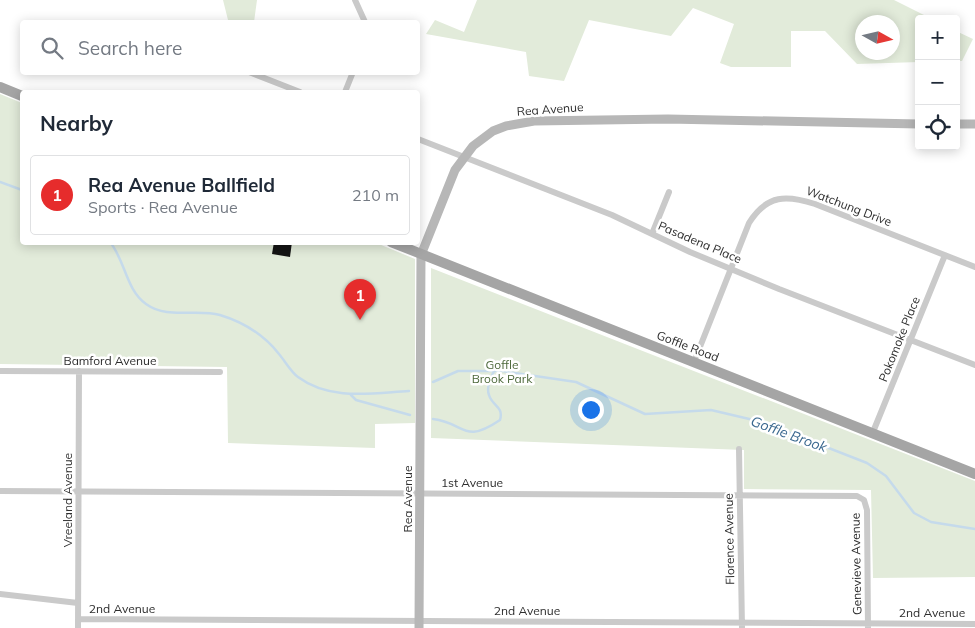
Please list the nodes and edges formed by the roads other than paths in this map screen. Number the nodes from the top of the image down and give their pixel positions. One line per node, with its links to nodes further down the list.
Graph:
1 (355, 0): 2 (street)
2 (364, 20)
3 (257, 75): 6 (street)
4 (352, 75): 7 (street)
5 (0, 87): 8 (main road)
6 (295, 90)
7 (346, 90)
8 (20, 95)
9 (915, 124): 13 (street, Rea Avenue)
10 (960, 124): 11 (street)
11 (975, 124)
12 (420, 140): 13 (street, Pasadena Place)
13 (464, 156): 15 (street, Pasadena Place); 17 (street, Rea Avenue)
14 (669, 192): 15 (street)
15 (652, 234): 20 (street, Pasadena Place)
16 (398, 245): 17 (main road, Goffle Road)
17 (422, 255): 22 (main road, Goffle Road); 32 (street, Rea Avenue)
18 (945, 255): 19 (street, Watchung Drive); 20 (street, Watchung Drive); 21 (street, Pokomoke Place)
19 (975, 267)
20 (731, 268): 21 (street, Pasadena Place); 22 (street, Watchung Drive)
21 (912, 340): 23 (street, Pasadena Place); 27 (street, Pokomoke Place)
22 (694, 362): 27 (main road, Goffle Road)
23 (975, 365)
24 (0, 371): 25 (street, Bamford Avenue)
25 (79, 372): 26 (street, Bamford Avenue); 31 (street, Vreeland Avenue)
26 (220, 372)
27 (873, 432): 29 (main road, Goffle Road)
28 (739, 449): 33 (street, Florence Avenue)
29 (975, 474)
30 (0, 491): 31 (street, 1st Avenue)
31 (79, 492): 32 (street, 1st Avenue); 36 (street, Vreeland Avenue)
32 (420, 493): 33 (street, 1st Avenue); 38 (street, Rea Avenue)
33 (740, 495): 34 (street, 1st Avenue); 40 (street, Florence Avenue)
34 (864, 500): 41 (street, Genevieve Avenue)
35 (0, 594): 36 (street)
36 (78, 603): 37 (street, Vreeland Avenue)
37 (78, 619): 38 (street, 2nd Avenue); 42 (street, Vreeland Avenue)
38 (419, 624): 40 (street, 2nd Avenue)
39 (975, 624): 41 (street, 2nd Avenue)
40 (742, 625): 41 (street, 2nd Avenue)
41 (868, 626)
42 (78, 628)

